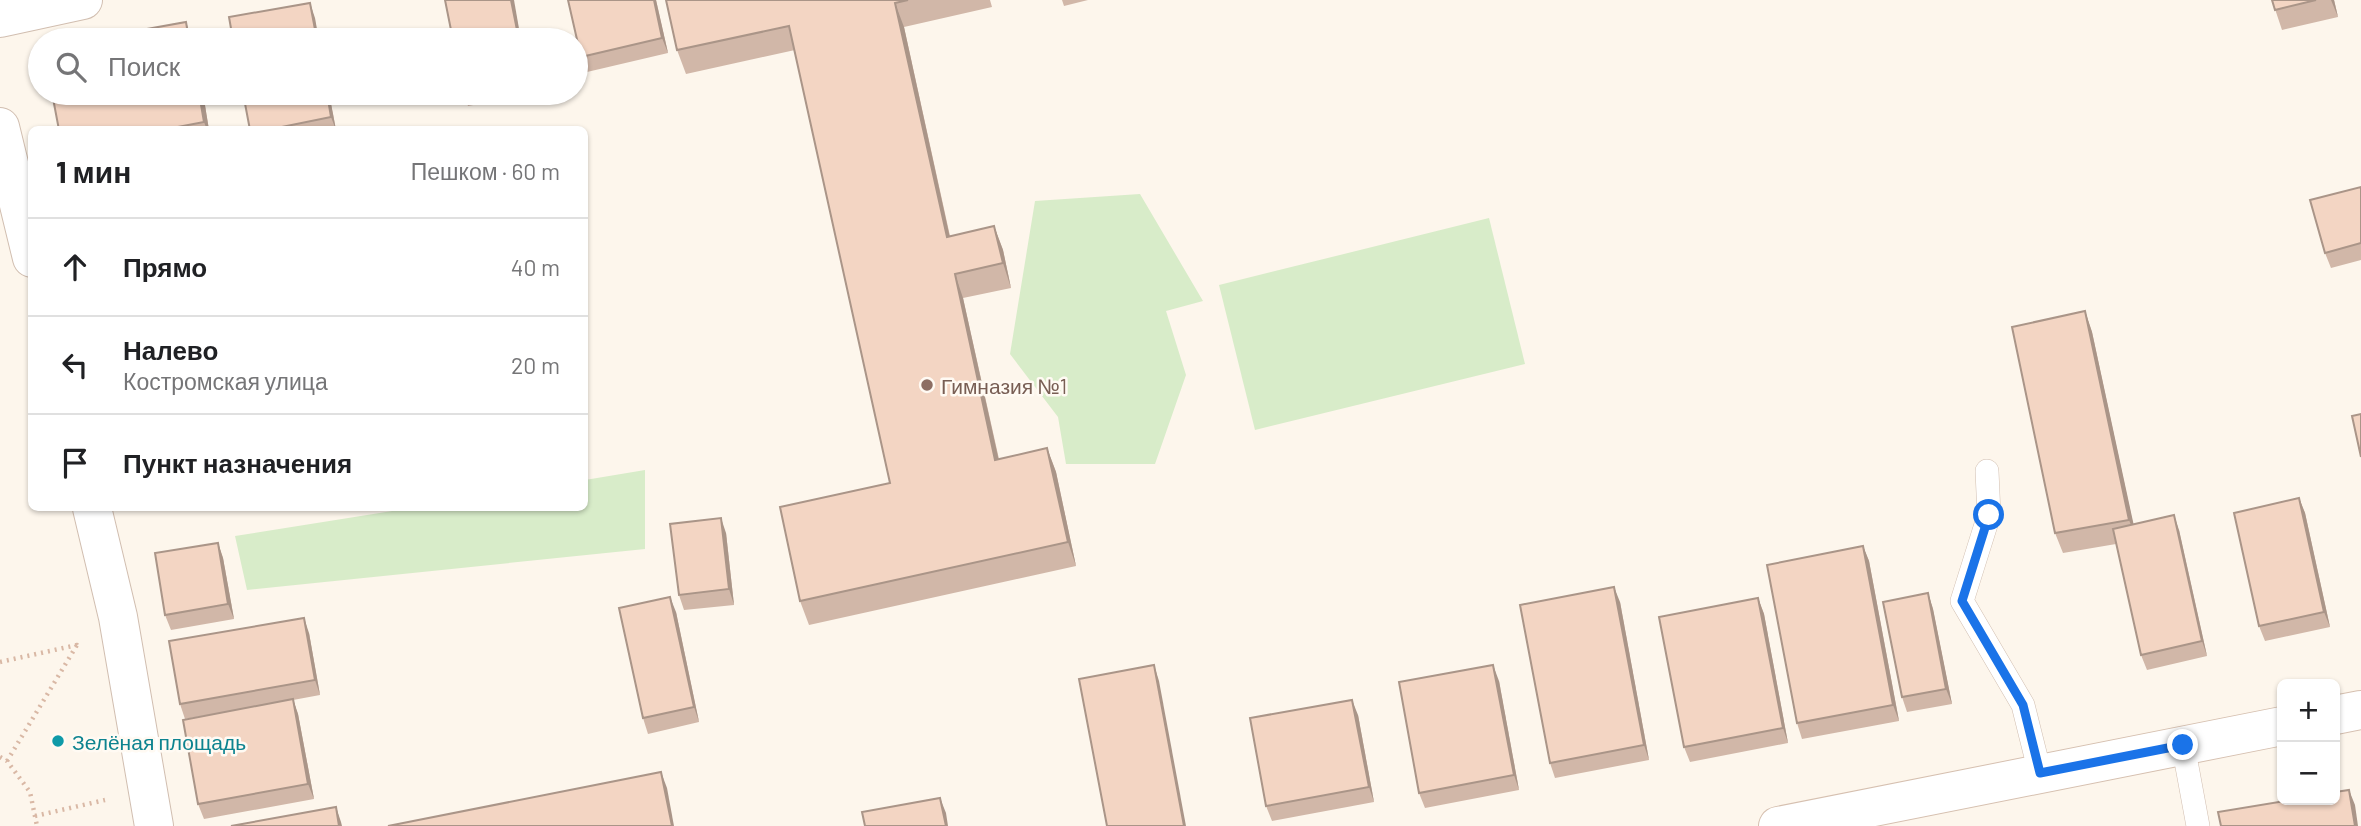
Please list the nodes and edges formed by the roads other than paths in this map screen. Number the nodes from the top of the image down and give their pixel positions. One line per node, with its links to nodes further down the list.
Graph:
1 (83, 0): 2 (main road)
2 (0, 18)
3 (0, 127): 4 (main road)
4 (28, 242)
5 (1987, 471): 11 (lane)
6 (93, 511): 12 (main road)
7 (2361, 710): 8 (main road)
8 (2340, 714)
9 (2277, 727): 10 (main road)
10 (2183, 745): 11 (main road); 14 (lane)
11 (2040, 773): 13 (main road)
12 (154, 826)
13 (1778, 826)
14 (2199, 826)

